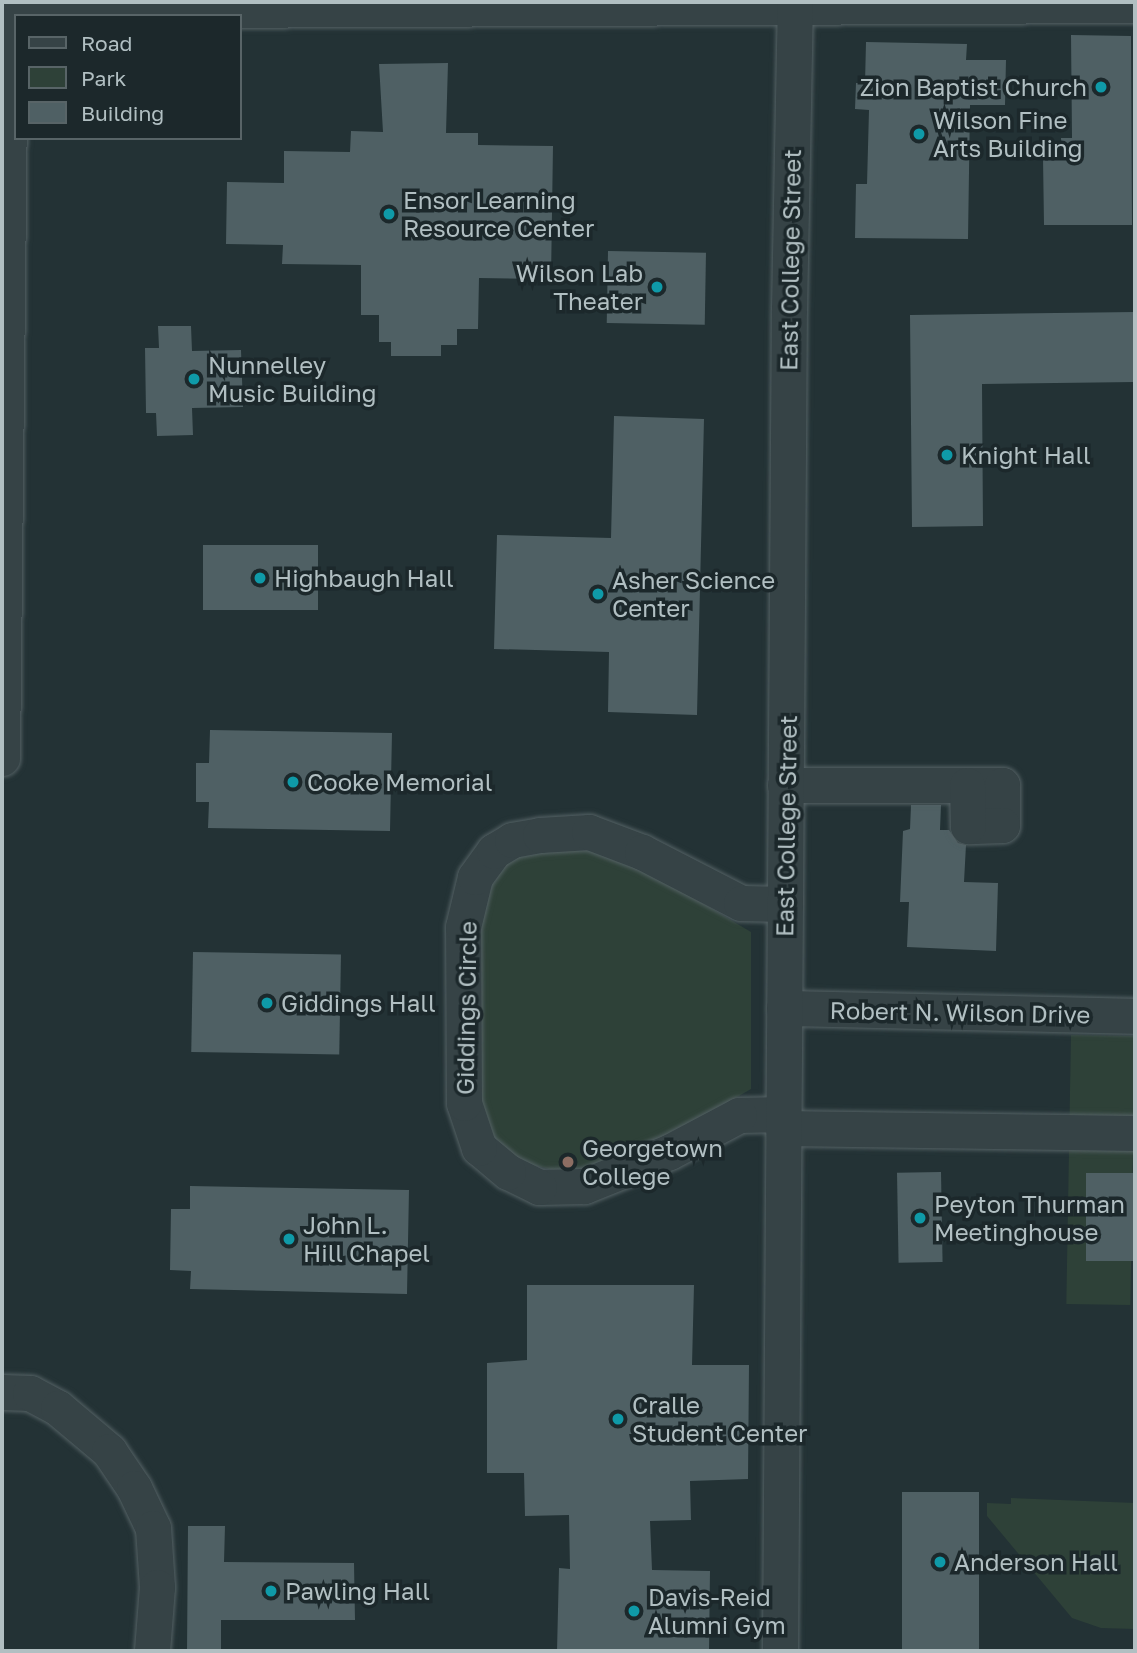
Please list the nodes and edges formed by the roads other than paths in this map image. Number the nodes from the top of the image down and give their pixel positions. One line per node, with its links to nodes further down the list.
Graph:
1 (795, 3): 2 (street); 3 (street); 6 (street, East College Street)
2 (1135, 5)
3 (10, 6): 4 (street)
4 (2, 657): 5 (street)
5 (2, 758)
6 (785, 785): 7 (street); 8 (street, East College Street)
7 (967, 785)
8 (785, 904): 9 (street, East College Street); 11 (street, Giddings Circle)
9 (784, 1008): 10 (street, Robert N. Wilson Drive); 11 (street, East College Street)
10 (1135, 1016)
11 (783, 1121): 12 (street, Giddings Circle); 15 (street, East College Street)
12 (1135, 1133)
13 (2, 1392): 14 (street)
14 (152, 1651)
15 (780, 1651)

